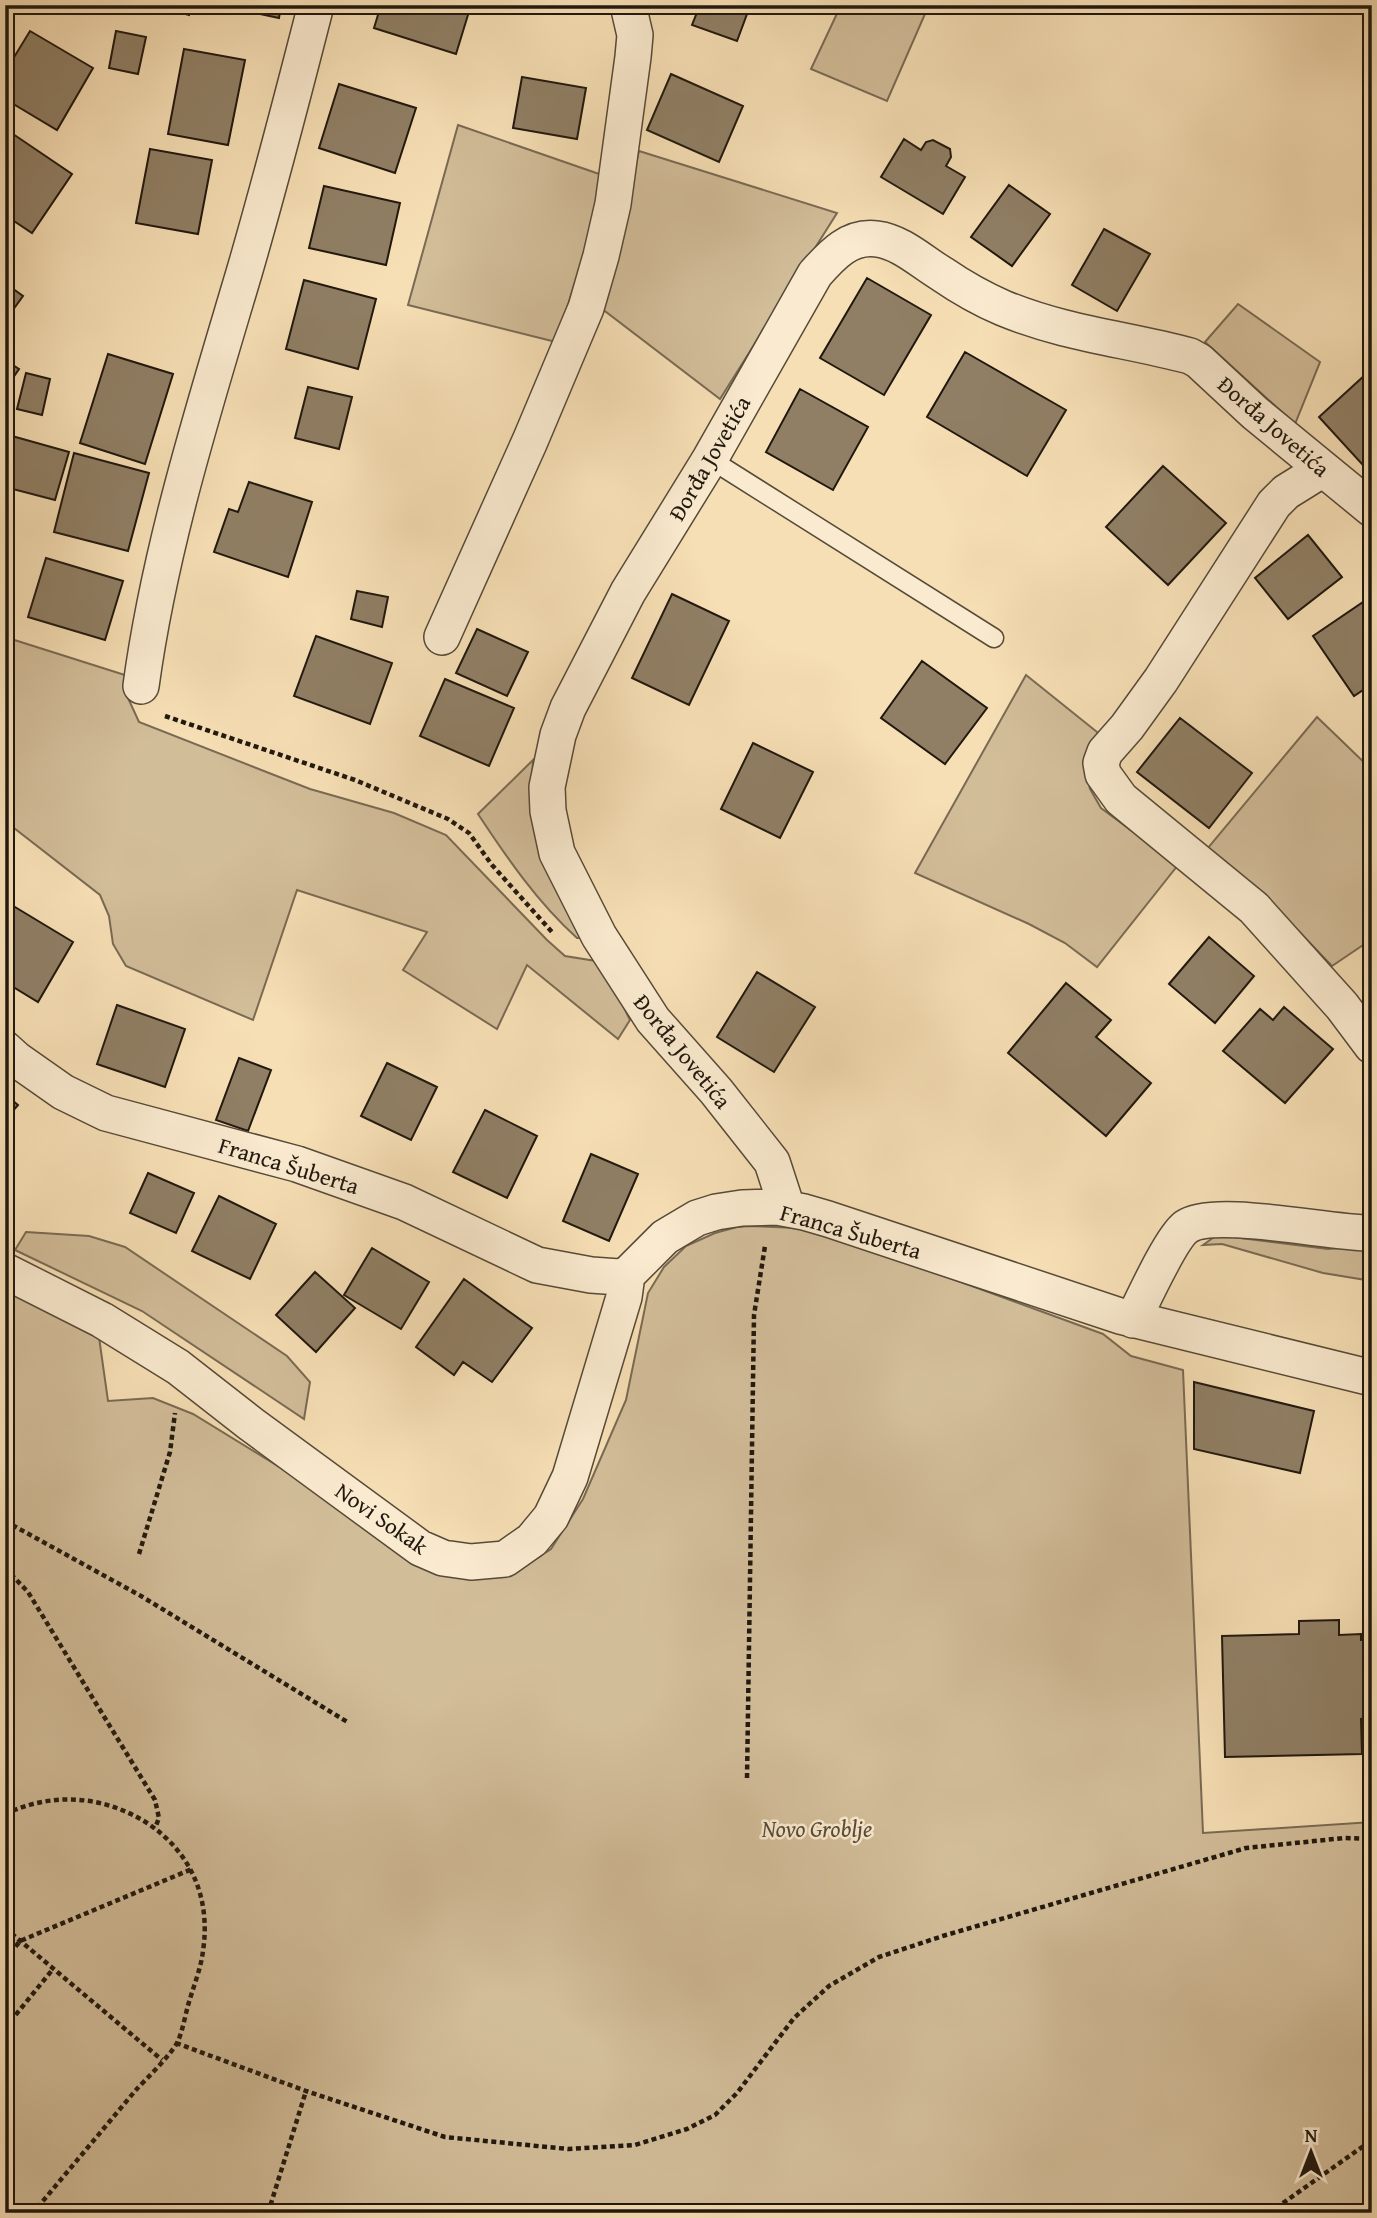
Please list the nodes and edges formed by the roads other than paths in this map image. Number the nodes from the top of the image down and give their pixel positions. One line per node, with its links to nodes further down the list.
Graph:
1 (316, 5): 8 (street)
2 (628, 5): 6 (street)
3 (710, 460): 4 (street, Đorđa Jovetića); 7 (lane); 11 (street, Đorđa Jovetića)
4 (1322, 469): 5 (street, Đorđa Jovetića); 9 (street)
5 (1372, 509)
6 (442, 637)
7 (994, 638)
8 (141, 686)
9 (1372, 1046)
10 (5, 1049): 14 (street, Franca Šuberta)
11 (776, 1208): 14 (street, Franca Šuberta); 15 (street, Franca Šuberta)
12 (1372, 1233): 15 (street)
13 (5, 1271): 14 (street, Novi Sokak)
14 (627, 1275)
15 (1133, 1320): 16 (street, Franca Šuberta)
16 (1372, 1378)

